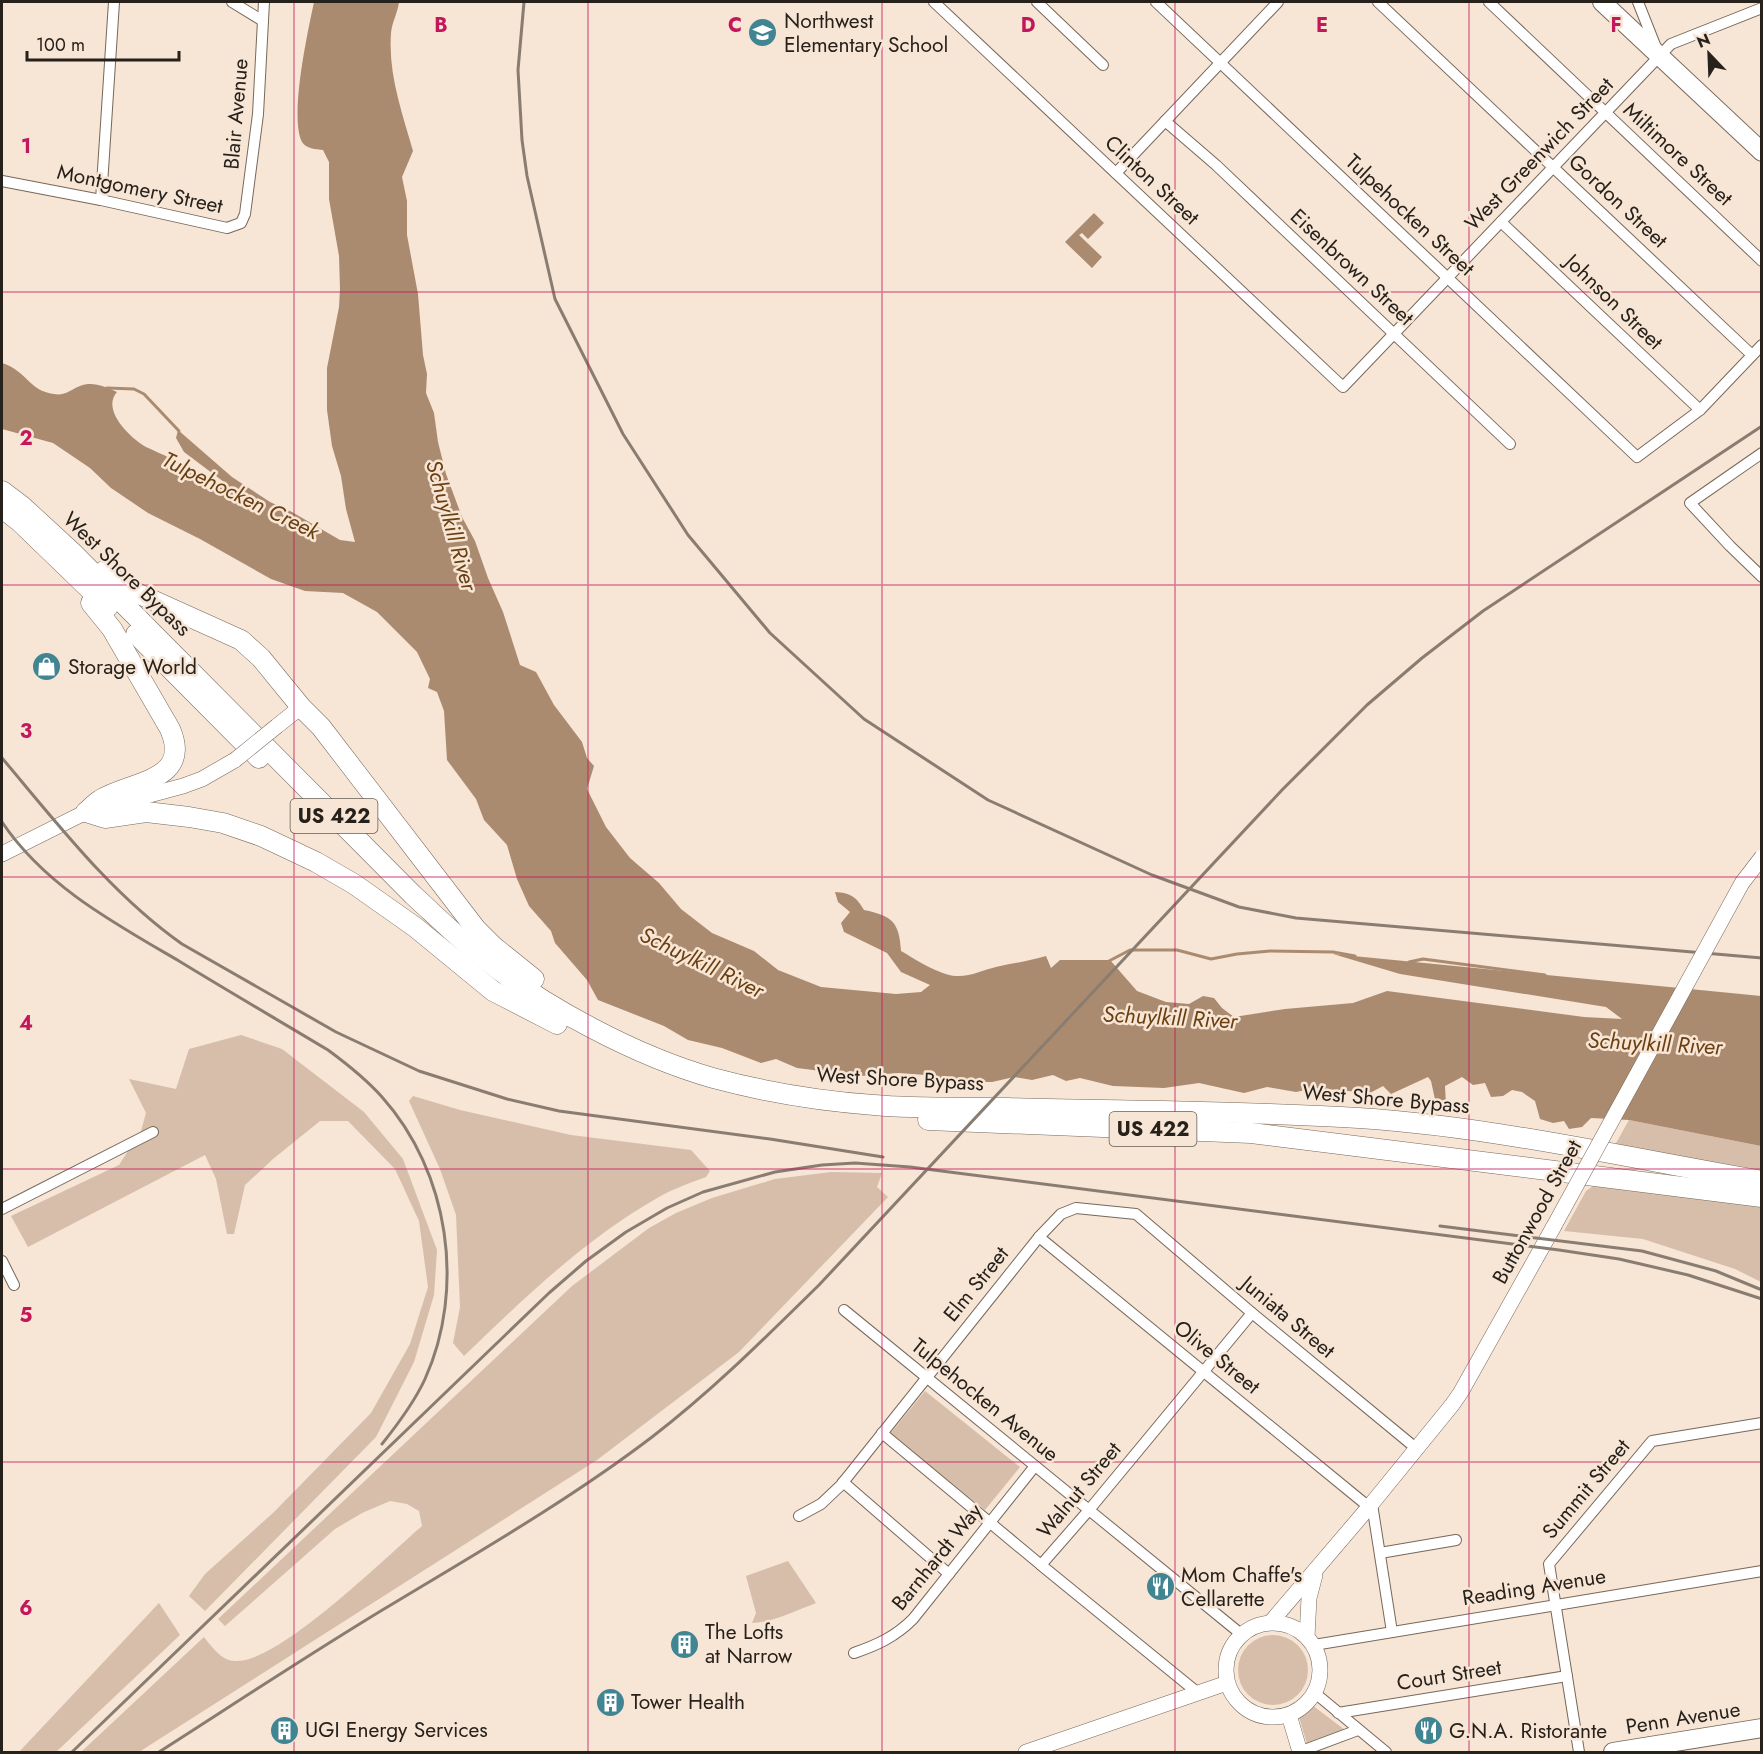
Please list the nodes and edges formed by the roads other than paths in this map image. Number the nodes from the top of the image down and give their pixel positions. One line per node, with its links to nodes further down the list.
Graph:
1 (114, 2): 23 (street)
2 (232, 2): 13 (street)
3 (264, 2): 13 (street, Blair Avenue)
4 (934, 2): 21 (street, Clinton Street)
5 (1037, 2): 16 (street)
6 (1156, 2): 15 (street, Tulpehocken Street)
7 (1278, 2): 15 (street)
8 (1378, 2): 20 (street, Gordon Street)
9 (1489, 2): 17 (street, Miltimore Street)
10 (1602, 2): 14 (main road)
11 (1638, 2): 14 (street)
12 (1761, 8): 14 (street, West Greenwich Street)
13 (263, 21): 25 (street, Blair Avenue)
14 (1659, 56): 17 (street, West Greenwich Street); 19 (main road)
15 (1221, 62): 18 (street); 27 (street, Tulpehocken Street)
16 (1104, 65)
17 (1605, 112): 20 (street, West Greenwich Street); 26 (street, Miltimore Street)
18 (1165, 121): 21 (street); 28 (street, Eisenbrown Street)
19 (1761, 152)
20 (1553, 167): 24 (street, West Greenwich Street); 30 (street, Gordon Street)
21 (1116, 173): 31 (street, Clinton Street)
22 (2, 181): 23 (street, Montgomery Street)
23 (101, 200): 25 (street, Montgomery Street)
24 (1501, 222): 27 (street, West Greenwich Street); 32 (street, Johnson Street)
25 (236, 226)
26 (1761, 261)
27 (1448, 278): 28 (street, West Greenwich Street); 32 (street, Tulpehocken Street)
28 (1394, 334): 31 (street, West Greenwich Street); 33 (street, Eisenbrown Street)
29 (1761, 345): 30 (street)
30 (1752, 355): 32 (street)
31 (1343, 387)
32 (1700, 410)
33 (1510, 444)
34 (1761, 453): 38 (street)
35 (2, 486): 39 (highway)
36 (2, 490): 44 (highway, West Shore Bypass / US 422)
37 (2, 510): 40 (highway); 43 (highway, West Shore Bypass / US 422)
38 (1761, 577)
39 (301, 707): 40 (street, bridge); 44 (highway)
40 (86, 812): 41 (street); 43 (highway)
41 (2, 854)
42 (1761, 857): 59 (street, Buttonwood Street, bridge)
43 (558, 1024): 47 (highway, West Shore Bypass / US 422)
44 (712, 1077): 46 (highway, West Shore Bypass / US 422)
45 (153, 1132): 48 (street)
46 (1761, 1181)
47 (1761, 1197)
48 (2, 1209)
49 (1136, 1214): 50 (street, Elm Street); 54 (street, Juniata Street)
50 (1039, 1237): 55 (street, Olive Street); 56 (street, Elm Street)
51 (2, 1261): 52 (street)
52 (14, 1285)
53 (843, 1310): 56 (street, Tulpehocken Avenue)
54 (1252, 1313): 55 (street, Walnut Street); 59 (street, Juniata Street)
55 (1204, 1370): 62 (street, Olive Street); 63 (street, Walnut Street)
56 (926, 1377): 58 (street, Elm Street); 60 (street, Tulpehocken Avenue)
57 (1761, 1423): 72 (street, Summit Street)
58 (882, 1433): 61 (street, Elm Street); 65 (street)
59 (1416, 1449): 62 (street, Buttonwood Street)
60 (1035, 1466): 63 (street, Tulpehocken Avenue); 65 (street, Barnhardt Way)
61 (843, 1482): 64 (street, Elm Street); 71 (street)
62 (1371, 1506): 67 (street); 69 (street, Buttonwood Street)
63 (1089, 1510): 68 (street, Walnut Street); 75 (street, Tulpehocken Avenue)
64 (799, 1516)
65 (990, 1523): 68 (street); 71 (street, Barnhardt Way)
66 (1456, 1540): 67 (street)
67 (1380, 1552): 74 (street)
68 (1041, 1565): 80 (street, Walnut Street)
69 (1319, 1567): 73 (street, Buttonwood Street); 76 (street, Buttonwood Street)
70 (1761, 1571): 72 (street, Reading Avenue)
71 (949, 1574): 77 (street, Barnhardt Way)
72 (1555, 1605): 74 (street, Reading Avenue); 78 (street)
73 (1271, 1622): 75 (street); 76 (street)
74 (1392, 1632): 76 (street, Reading Avenue)
75 (1241, 1634): 79 (street)
76 (1310, 1641): 81 (street)
77 (854, 1653)
78 (1567, 1676): 82 (street, Court Street); 89 (street)
79 (1227, 1683): 80 (street); 83 (street)
80 (1198, 1693): 86 (street)
81 (1315, 1693): 82 (street); 83 (street)
82 (1338, 1713): 85 (street)
83 (1288, 1715): 87 (street)
84 (1761, 1728): 90 (main road, Penn Avenue)
85 (1358, 1730): 87 (street); 88 (street)
86 (1027, 1752)
87 (1299, 1752)
88 (1386, 1752)
89 (1579, 1752)
90 (1612, 1752)

